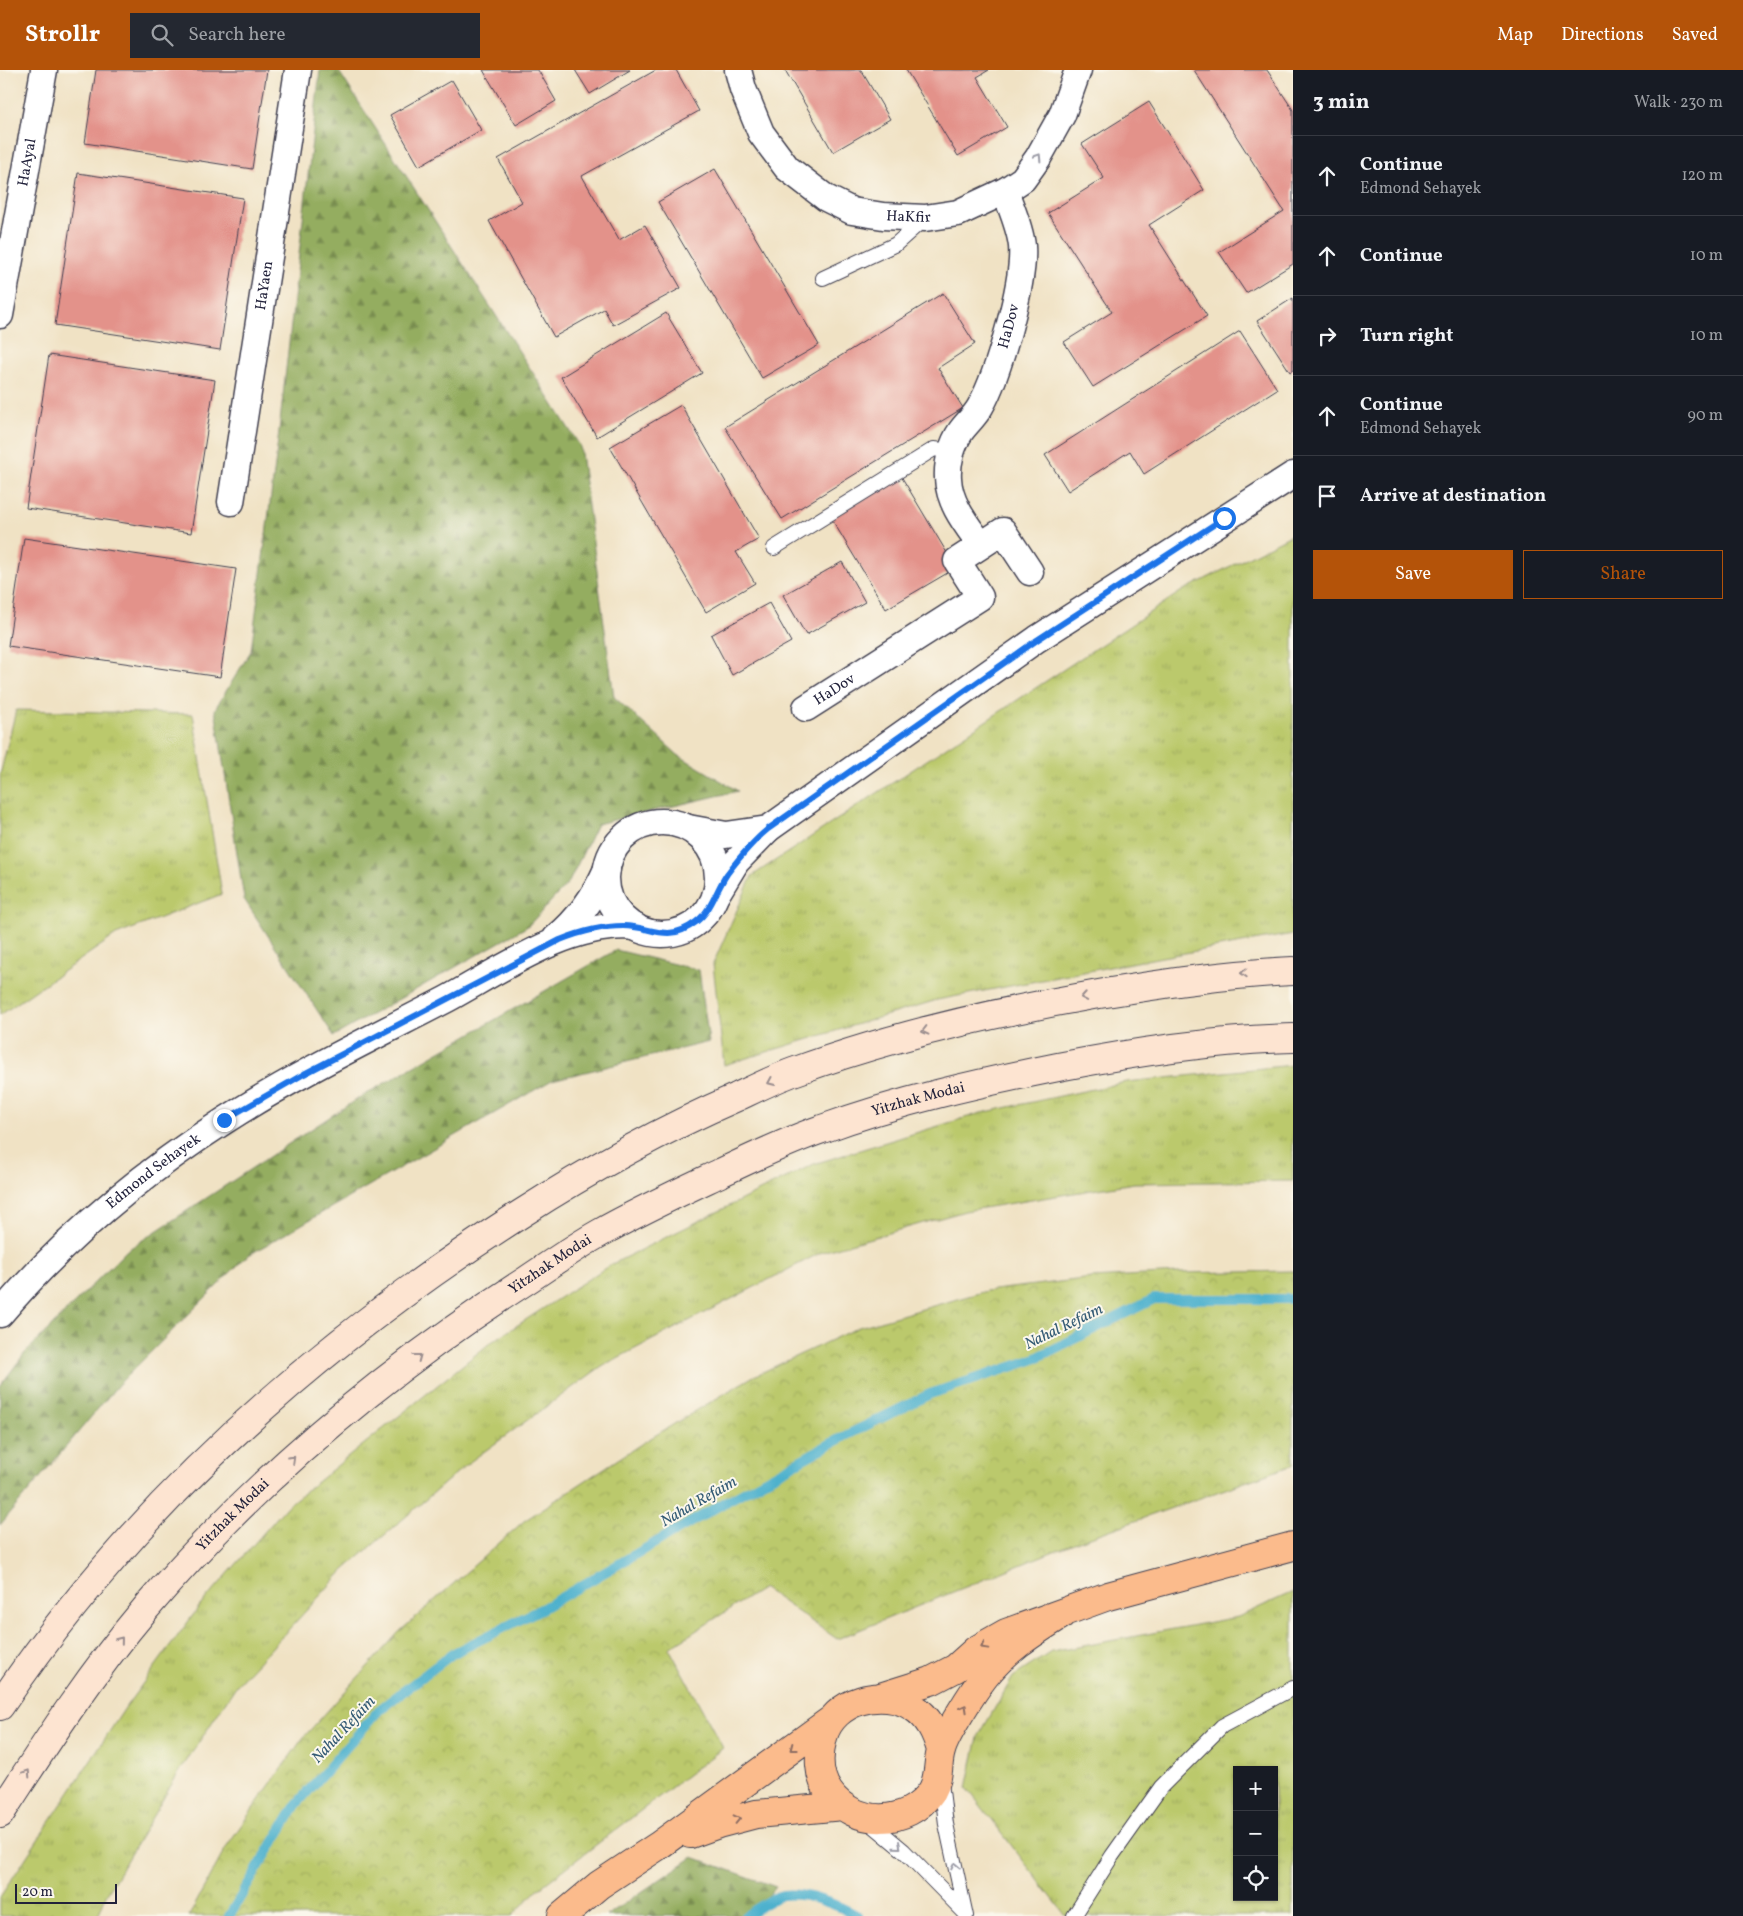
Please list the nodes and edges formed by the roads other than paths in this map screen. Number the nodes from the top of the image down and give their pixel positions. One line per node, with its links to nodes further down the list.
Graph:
1 (44, 70): 8 (street, HaAyal)
2 (298, 70): 11 (street, HaYaen)
3 (738, 70): 6 (street, HaKfir)
4 (1078, 70): 5 (street, HaKfir, one-way to 4)
5 (1005, 191): 6 (street, HaKfir); 9 (street, HaDov)
6 (924, 218): 7 (lane)
7 (823, 278)
8 (0, 314)
9 (952, 452): 12 (street, HaDov); 13 (lane)
10 (1293, 475): 17 (street)
11 (231, 502)
12 (981, 546): 14 (street, HaDov); 15 (street, HaDov)
13 (774, 548)
14 (1030, 572)
15 (806, 708)
16 (688, 828): 17 (street); 18 (street); 19 (street)
17 (768, 829): 19 (street)
18 (607, 869): 20 (street); 21 (street, Edmond Sehayek)
19 (716, 895): 20 (street)
20 (636, 927): 21 (street, Edmond Sehayek)
21 (542, 948): 24 (street, Edmond Sehayek)
22 (1293, 971): 29 (street, one-way to 29)
23 (1293, 1038): 33 (street, Yitzhak Modai, one-way to 23)
24 (0, 1314)
25 (1293, 1546): 26 (main road)
26 (1061, 1615): 28 (main road, one-way to 28); 31 (main road, one-way to 26)
27 (1293, 1688): 37 (lane)
28 (880, 1697): 30 (main road); 31 (main road)
29 (0, 1706)
30 (833, 1719): 32 (main road); 34 (main road, one-way to 34)
31 (940, 1761): 32 (main road); 35 (lane, one-way to 31)
32 (852, 1811): 34 (main road, one-way to 32); 35 (lane, one-way to 35)
33 (0, 1814)
34 (658, 1846): 36 (main road)
35 (966, 1915)
36 (562, 1916)
37 (1074, 1916)

